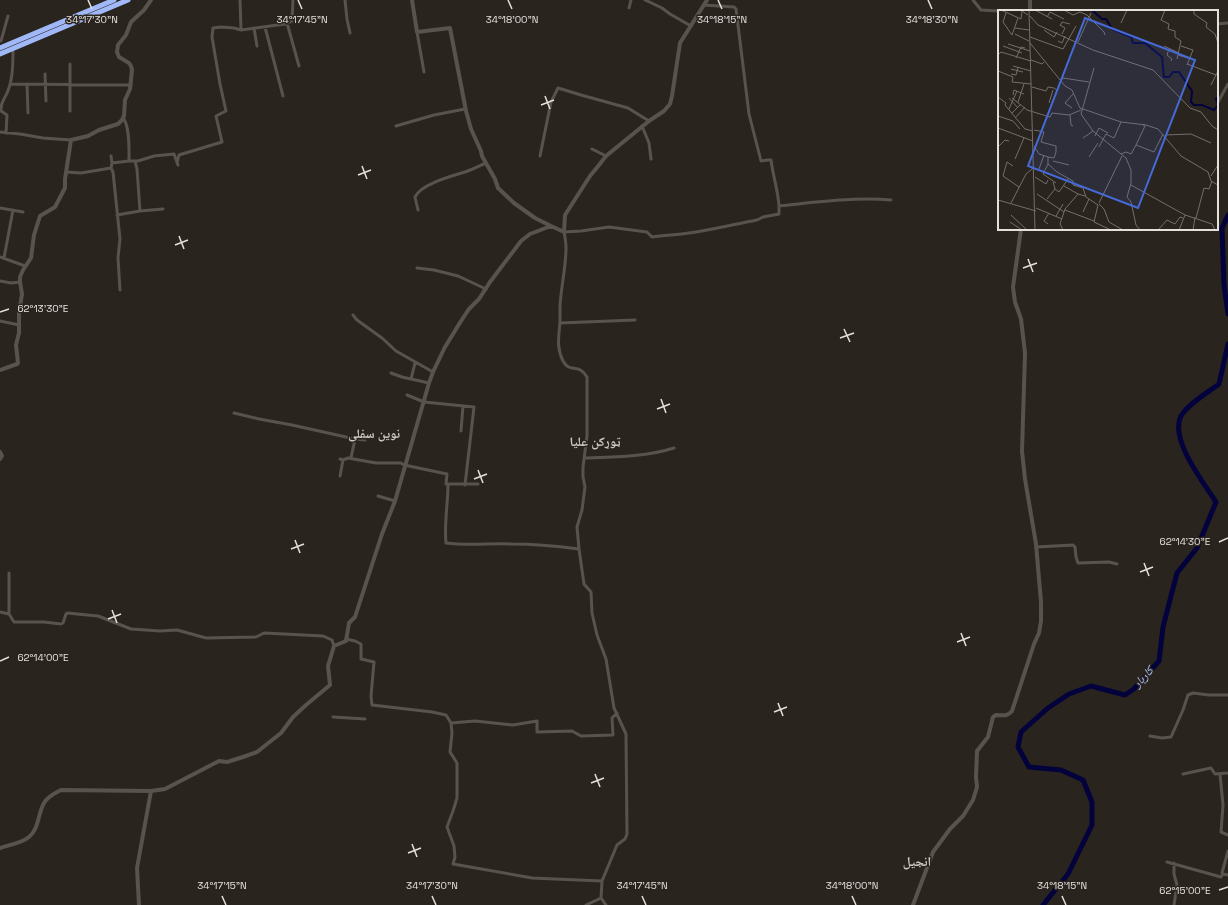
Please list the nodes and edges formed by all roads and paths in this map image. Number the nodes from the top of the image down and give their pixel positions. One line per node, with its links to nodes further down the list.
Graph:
1 (114, 0): 26 (highway)
2 (128, 0): 29 (highway)
3 (151, 0): 40 (street)
4 (240, 0): 22 (street)
5 (293, 0): 16 (street)
6 (345, 0): 24 (street)
7 (412, 0): 23 (street)
8 (631, 0): 13 (street)
9 (645, 0): 19 (street)
10 (707, 0): 12 (street)
11 (973, 0): 14 (street)
12 (704, 5): 19 (street); 66 (street)
13 (629, 8)
14 (998, 11)
15 (8, 16): 25 (street)
16 (287, 23): 20 (street); 32 (street)
17 (1228, 23): 18 (street)
18 (1218, 24)
19 (691, 26): 48 (street)
20 (266, 27): 21 (street); 41 (street)
21 (254, 28): 22 (street); 27 (street)
22 (241, 30): 60 (street)
23 (417, 32): 33 (street); 44 (street)
24 (350, 33)
25 (0, 40): 26 (street)
26 (7, 46): 28 (highway)
27 (257, 46)
28 (0, 48)
29 (13, 49): 30 (highway); 35 (street)
30 (0, 54)
31 (70, 64): 39 (street)
32 (299, 66)
33 (424, 72)
34 (45, 74): 37 (street)
35 (10, 84): 36 (street); 52 (street)
36 (27, 84): 37 (street); 46 (street)
37 (45, 84): 39 (street); 42 (street)
38 (1228, 84): 43 (street)
39 (71, 85): 40 (street); 45 (street)
40 (131, 85): 47 (street)
41 (283, 96)
42 (46, 100)
43 (1218, 102)
44 (465, 109): 49 (street); 62 (street)
45 (70, 112)
46 (28, 114)
47 (123, 118): 53 (street); 59 (street)
48 (649, 121): 50 (street); 56 (street)
49 (396, 126)
50 (642, 126): 57 (street); 58 (street)
51 (0, 132): 52 (street)
52 (6, 133): 53 (street)
53 (71, 140): 64 (street)
54 (592, 149): 57 (street)
55 (111, 156): 61 (street)
56 (540, 156)
57 (606, 156): 76 (street)
58 (651, 159)
59 (129, 161): 60 (street); 61 (street)
60 (135, 161): 71 (street)
61 (112, 163): 63 (street)
62 (486, 163): 70 (street); 74 (street)
63 (111, 168): 64 (street); 73 (street)
64 (66, 172): 78 (street)
65 (891, 200): 66 (street)
66 (780, 206): 76 (street)
67 (0, 208): 69 (street)
68 (163, 209): 71 (street)
69 (13, 210): 72 (street); 77 (street)
70 (418, 210)
71 (140, 211): 73 (street)
72 (23, 212)
73 (117, 215): 83 (street)
74 (551, 226): 76 (street); 82 (street)
75 (1021, 230): 114 (street)
76 (564, 232): 87 (street)
77 (2, 258): 78 (street)
78 (25, 266): 81 (street)
79 (417, 268): 82 (street)
80 (0, 281): 81 (street)
81 (20, 282): 88 (street)
82 (486, 289): 91 (street)
83 (120, 290)
84 (353, 315): 89 (street)
85 (635, 320): 87 (street)
86 (0, 321): 88 (street)
87 (560, 323): 106 (street)
88 (19, 325): 90 (street)
89 (415, 363): 91 (street); 93 (street)
90 (0, 370)
91 (433, 372): 94 (street)
92 (391, 373): 93 (street)
93 (411, 379): 94 (street)
94 (429, 383): 96 (street)
95 (407, 395): 96 (street)
96 (424, 402): 97 (street); 107 (street)
97 (463, 406): 99 (street); 111 (street)
98 (234, 412): 100 (street)
99 (461, 432)
100 (355, 439): 101 (street); 105 (street)
101 (365, 440)
102 (674, 448): 106 (street)
103 (0, 452): 104 (street)
104 (0, 458)
105 (351, 458): 107 (street); 108 (street)
106 (584, 458): 115 (street)
107 (404, 465): 109 (street); 113 (street)
108 (340, 476)
109 (448, 484): 111 (street); 115 (street)
110 (478, 484): 111 (street)
111 (465, 485)
112 (378, 496): 113 (street)
113 (395, 501): 120 (street)
114 (1036, 547): 116 (street); 144 (street)
115 (579, 549): 123 (street)
116 (1117, 564)
117 (9, 573): 119 (street)
118 (0, 612): 119 (street)
119 (9, 614): 121 (street)
120 (346, 639): 121 (street); 126 (street)
121 (334, 646): 131 (street)
122 (1228, 695): 127 (street)
123 (617, 713): 126 (street); 139 (street)
124 (333, 717): 125 (street)
125 (365, 719)
126 (450, 723): 139 (street)
127 (1150, 736)
128 (1228, 773): 130 (street)
129 (1183, 774): 130 (street)
130 (1220, 774): 132 (street)
131 (151, 791): 133 (street); 141 (street)
132 (1228, 835)
133 (0, 848)
134 (1228, 851): 137 (street)
135 (1167, 862): 136 (street)
136 (1174, 865): 137 (street); 145 (street)
137 (1223, 874): 138 (street)
138 (1228, 875)
139 (602, 881): 140 (street)
140 (602, 898): 142 (street); 143 (street)
141 (139, 905)
142 (586, 905)
143 (606, 905)
144 (913, 905)
145 (1174, 905)

